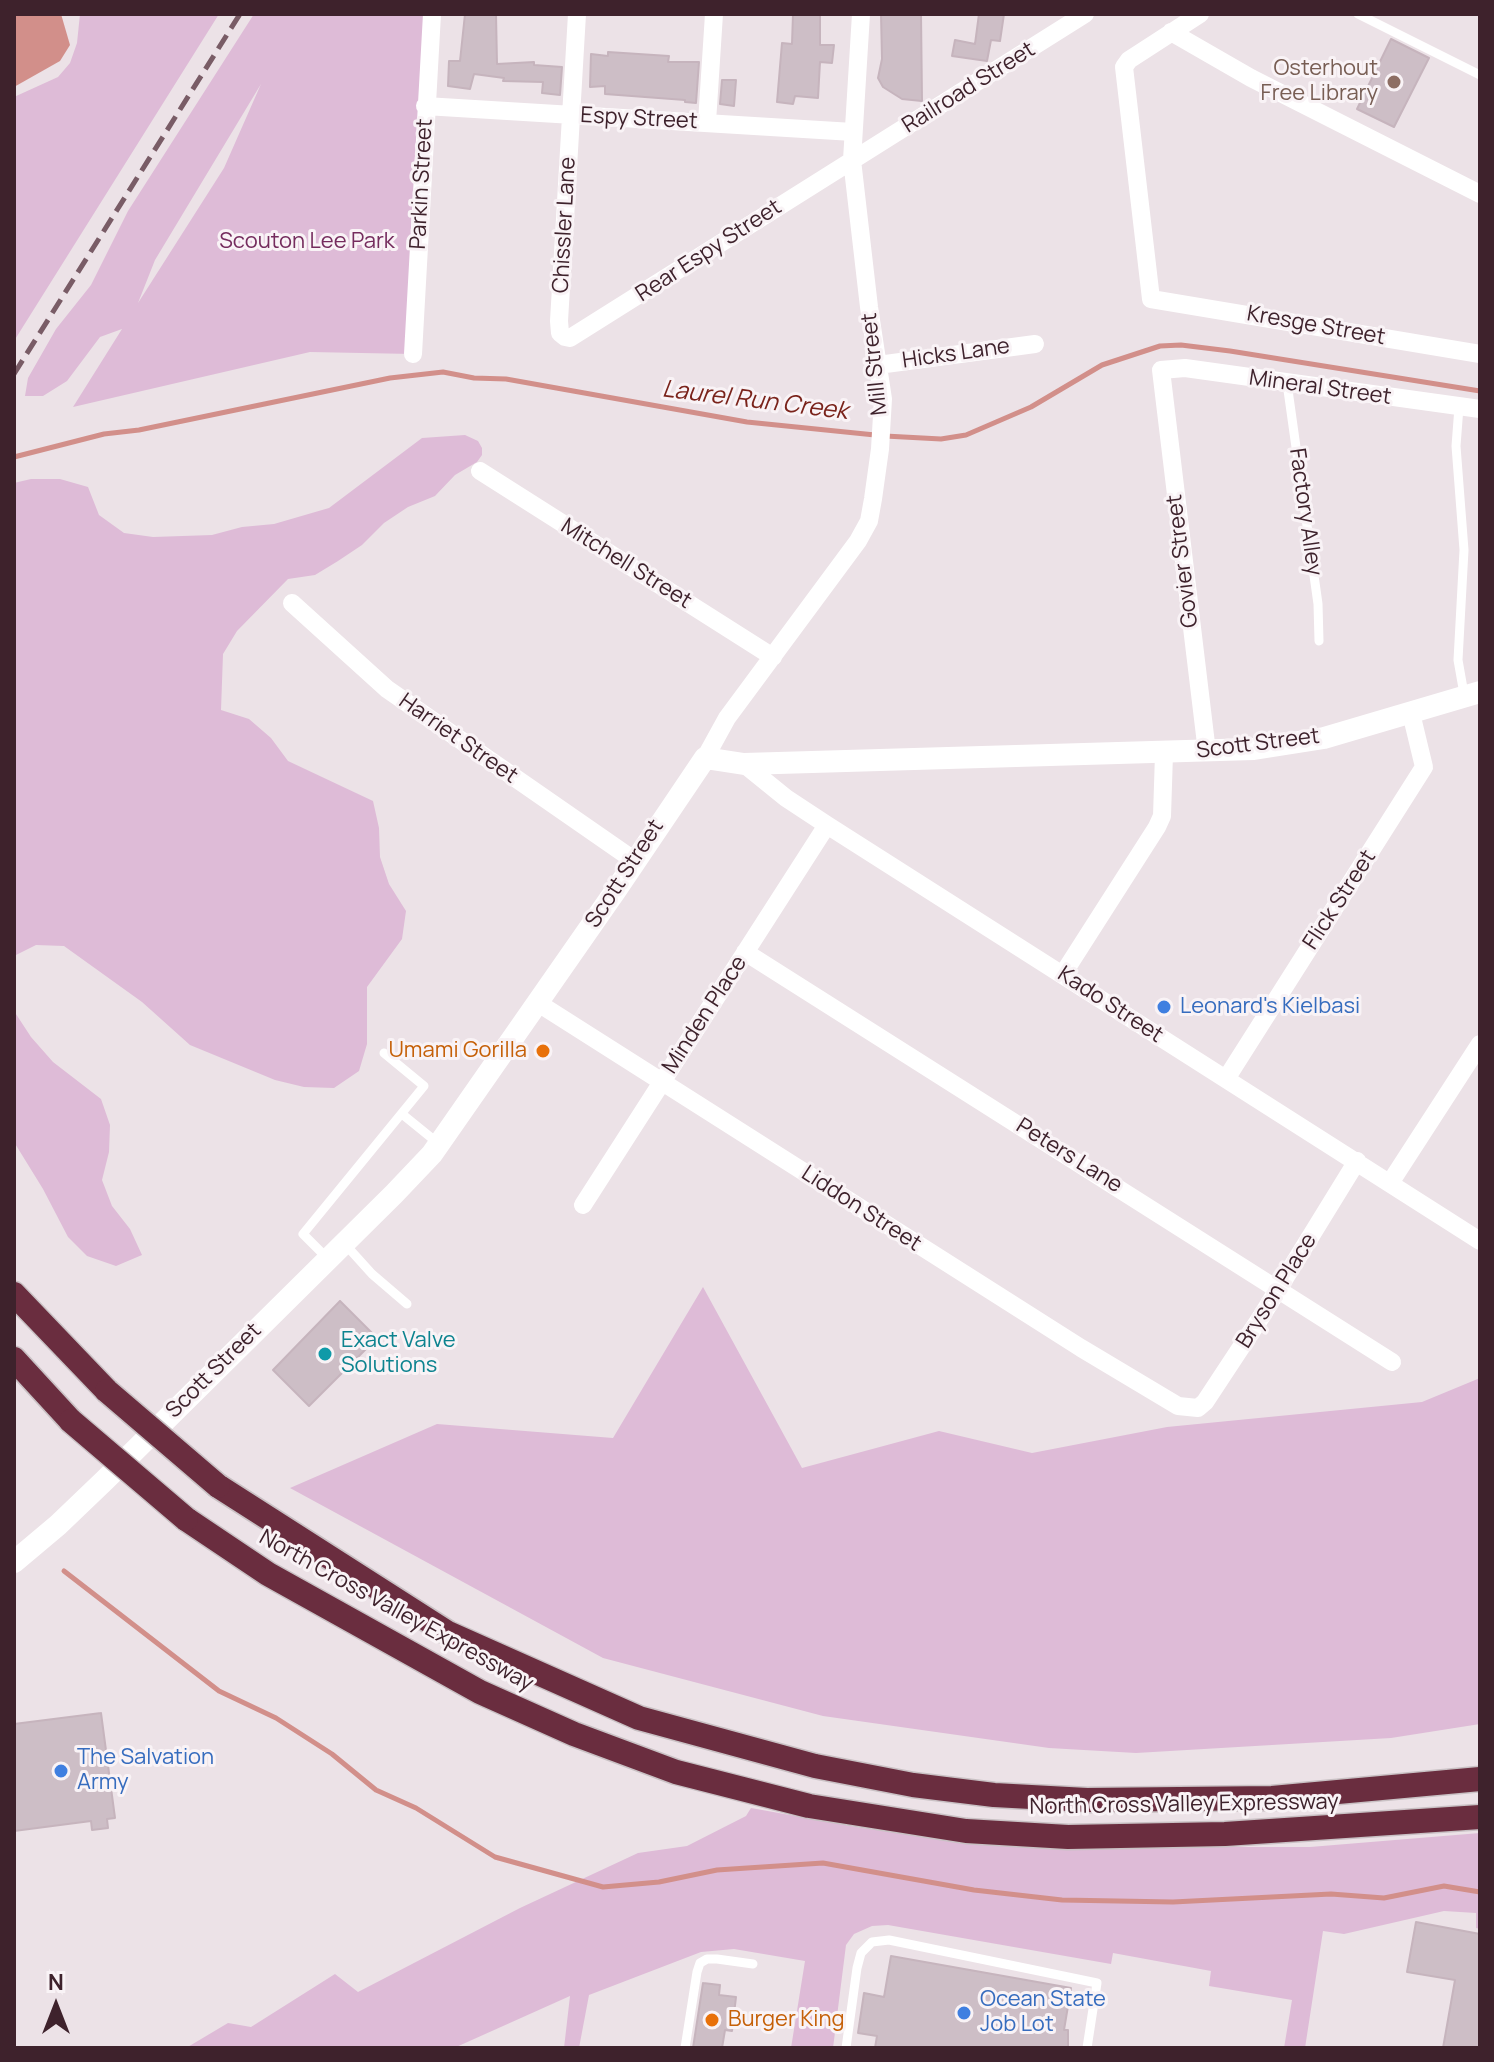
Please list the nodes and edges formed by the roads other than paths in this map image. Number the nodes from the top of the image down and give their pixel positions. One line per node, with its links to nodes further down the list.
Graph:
1 (432, 14): 10 (street, Parkin Street)
2 (577, 14): 11 (street, Chissler Lane)
3 (714, 14): 12 (street)
4 (861, 14): 13 (street, Mill Street)
5 (1085, 14): 14 (street, Railroad Street)
6 (1200, 14): 8 (street)
7 (1358, 14): 9 (lane)
8 (1171, 32): 15 (street); 19 (street, Kresge Street)
9 (1480, 75)
10 (425, 106): 11 (street, Espy Street); 18 (street, Parkin Street)
11 (570, 114): 12 (street, Espy Street); 16 (street, Chissler Lane)
12 (707, 122): 13 (street, Espy Street)
13 (853, 132): 14 (street, Mill Street)
14 (852, 160): 16 (street, Rear Espy Street); 20 (street, Mill Street)
15 (1480, 194)
16 (565, 337)
17 (1035, 344): 20 (street, Hicks Lane)
18 (413, 354)
19 (1480, 354)
20 (878, 365): 28 (street, Mill Street)
21 (1161, 370): 22 (street, Mineral Street); 31 (street, Govier Street)
22 (1287, 383): 23 (street, Mineral Street); 27 (lane, Factory Alley)
23 (1459, 407): 24 (street, Mineral Street); 29 (lane)
24 (1480, 409)
25 (480, 471): 28 (street, Mitchell Street)
26 (292, 603): 36 (street, Harriet Street)
27 (1319, 641)
28 (773, 657): 33 (street, Mill Street)
29 (1472, 695): 30 (street, Scott Street)
30 (1411, 713): 31 (street, Scott Street); 42 (street, Flick Street)
31 (1207, 752): 32 (street, Scott Street)
32 (1164, 754): 34 (street, Scott Street); 38 (street)
33 (705, 758): 34 (street, Scott Street); 36 (street, Scott Street)
34 (744, 764): 35 (street, Kado Street)
35 (827, 825): 37 (street, Minden Place); 38 (street, Kado Street)
36 (635, 861): 39 (street, Scott Street)
37 (745, 952): 43 (street, Minden Place); 51 (street, Peters Lane)
38 (1063, 974): 42 (street, Kado Street)
39 (538, 1003): 43 (street, Liddon Street); 45 (street, Scott Street)
40 (1480, 1044): 47 (street)
41 (384, 1053): 44 (lane)
42 (1226, 1079): 46 (street, Kado Street)
43 (662, 1082): 48 (street, Minden Place); 56 (street, Liddon Street)
44 (402, 1114): 45 (lane); 50 (lane)
45 (439, 1144): 50 (street, Scott Street)
46 (1357, 1161): 47 (street, Kado Street); 51 (street, Bryson Place)
47 (1390, 1183): 49 (street, Kado Street)
48 (583, 1205)
49 (1480, 1241)
50 (336, 1251): 53 (lane); 57 (street, Scott Street)
51 (1279, 1288): 55 (street, Peters Lane); 56 (street, Bryson Place)
52 (14, 1294): 58 (highway, North Cross Valley Expressway, bridge)
53 (407, 1304)
54 (14, 1359): 59 (highway, North Cross Valley Expressway, bridge)
55 (1392, 1362)
56 (1187, 1408)
57 (14, 1562)
58 (1477, 1779)
59 (1480, 1817)
60 (753, 1964): 61 (lane)
61 (685, 2048)
62 (846, 2048): 63 (lane)
63 (1087, 2048)

